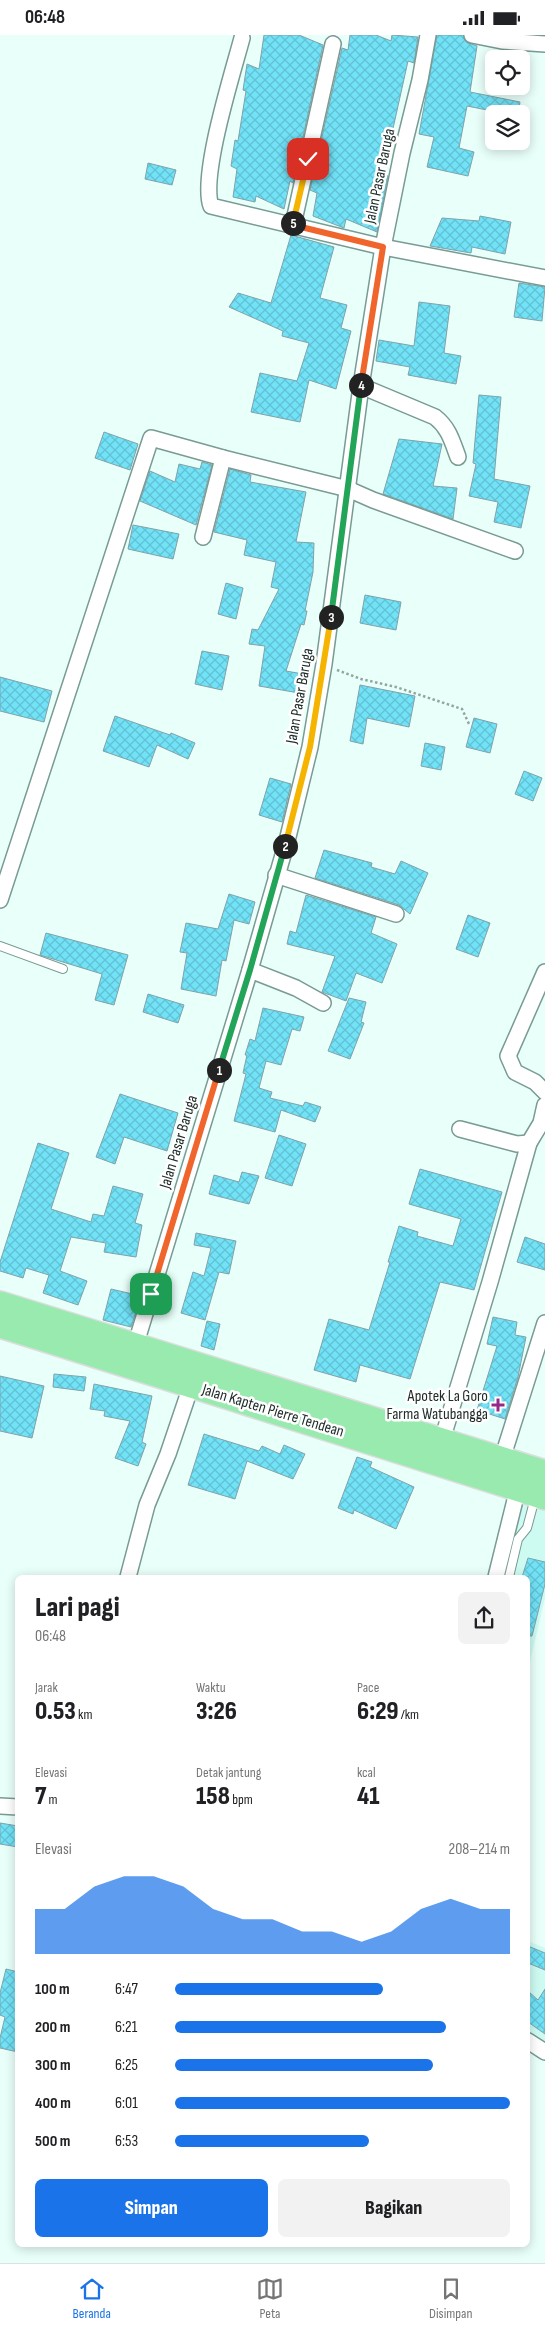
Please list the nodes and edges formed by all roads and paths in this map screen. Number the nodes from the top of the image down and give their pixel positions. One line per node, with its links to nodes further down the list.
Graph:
1 (428, 35): 7 (street, Jalan Pasar Baruga)
2 (472, 35): 5 (street)
3 (242, 38): 6 (street)
4 (333, 44): 6 (street)
5 (545, 44)
6 (293, 225): 7 (street)
7 (383, 247): 8 (street); 9 (street, Jalan Pasar Baruga)
8 (545, 277)
9 (361, 386): 10 (street); 12 (street, Jalan Pasar Baruga)
10 (458, 457)
11 (223, 459): 12 (street); 13 (street); 18 (street)
12 (348, 489): 14 (street); 15 (street, Jalan Pasar Baruga)
13 (203, 537)
14 (515, 551)
15 (324, 664): 16 (path); 17 (street, Jalan Pasar Baruga)
16 (469, 723)
17 (276, 875): 19 (street); 22 (street, Jalan Pasar Baruga)
18 (0, 900)
19 (396, 914)
20 (0, 946): 21 (lane)
21 (63, 969)
22 (250, 970): 24 (street); 32 (street, Jalan Pasar Baruga)
23 (545, 973): 25 (street)
24 (323, 1003)
25 (545, 1092)
26 (545, 1105): 28 (street)
27 (460, 1129): 28 (street)
28 (529, 1143): 34 (street)
29 (0, 1304): 32 (highway, Jalan Kapten Pierre Tendean)
30 (545, 1323): 35 (street)
31 (0, 1325): 32 (highway, Jalan Kapten Pierre Tendean)
32 (132, 1356): 33 (highway, Jalan Kapten Pierre Tendean); 34 (highway, Jalan Kapten Pierre Tendean)
33 (191, 1386): 36 (highway, Jalan Kapten Pierre Tendean); 37 (street)
34 (442, 1440): 35 (highway, Jalan Kapten Pierre Tendean)
35 (502, 1459): 36 (highway, Jalan Kapten Pierre Tendean)
36 (536, 1488): 38 (street); 39 (lane)
37 (129, 1575)
38 (497, 1575)
39 (509, 1575)
40 (0, 1806): 41 (street)
41 (15, 1807)
42 (530, 2042): 43 (street)
43 (545, 2051)

